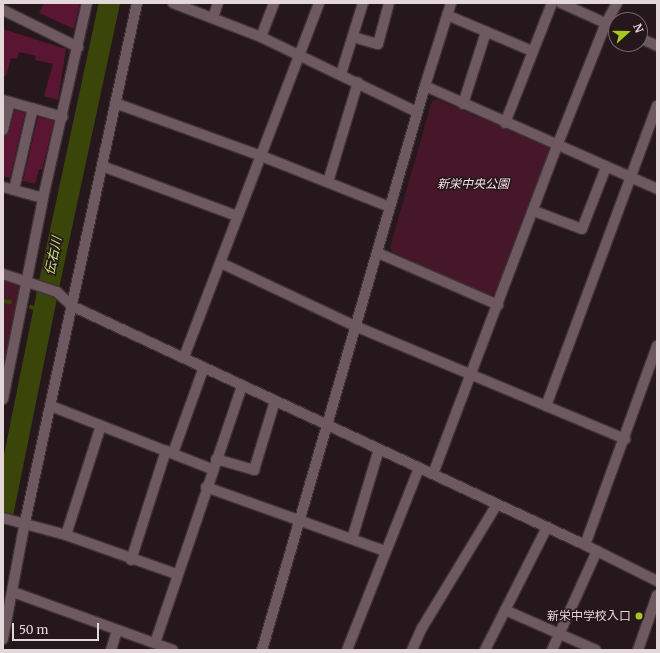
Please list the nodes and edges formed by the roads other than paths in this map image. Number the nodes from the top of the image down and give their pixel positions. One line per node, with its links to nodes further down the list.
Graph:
1 (87, 3): 20 (street)
2 (137, 3): 27 (street)
3 (172, 3): 15 (street)
4 (218, 3): 15 (street)
5 (274, 3): 18 (street)
6 (319, 3): 22 (street)
7 (363, 3): 19 (street)
8 (389, 3): 19 (street)
9 (451, 3): 14 (street)
10 (552, 3): 21 (street)
11 (561, 3): 16 (street)
12 (617, 3): 16 (street)
13 (3, 10): 20 (street)
14 (447, 16): 17 (street); 25 (street)
15 (213, 18): 18 (street)
16 (606, 23): 35 (street)
17 (486, 32): 21 (street); 28 (street)
18 (261, 37): 22 (street)
19 (353, 37): 23 (street)
20 (78, 47): 32 (street)
21 (532, 51): 33 (street)
22 (298, 54): 23 (street); 36 (street)
23 (341, 74): 24 (street)
24 (358, 82): 31 (street); 40 (street)
25 (425, 86): 28 (street); 31 (street)
26 (6, 101): 30 (street); 34 (street)
27 (115, 104): 36 (street); 37 (street)
28 (463, 104): 33 (street)
29 (657, 106): 39 (street)
30 (33, 108): 32 (street); 43 (street)
31 (417, 112): 45 (street)
32 (63, 117): 44 (street)
33 (505, 123): 35 (street)
34 (3, 130)
35 (557, 146): 38 (street); 46 (street)
36 (259, 155): 40 (street); 47 (street)
37 (102, 166): 47 (street); 53 (street)
38 (606, 167): 39 (street); 46 (street)
39 (630, 178): 42 (street); 63 (street)
40 (328, 182): 45 (street)
41 (3, 187): 43 (street)
42 (657, 189)
43 (14, 190): 44 (street)
44 (43, 198): 51 (street)
45 (390, 207): 48 (street)
46 (534, 211): 52 (street)
47 (237, 216): 49 (street)
48 (378, 253): 52 (street); 54 (street)
49 (221, 263): 54 (street); 56 (street)
50 (3, 274): 51 (street)
51 (29, 281): 53 (street); 60 (street)
52 (498, 305): 58 (street)
53 (72, 306): 56 (street); 62 (street)
54 (356, 326): 58 (street); 65 (street)
55 (657, 346): 66 (street)
56 (184, 358): 57 (street)
57 (204, 367): 59 (street); 68 (street)
58 (472, 375): 63 (street); 72 (street)
59 (242, 386): 61 (street); 69 (street)
60 (3, 399)
61 (276, 401): 65 (street); 69 (street)
62 (51, 406): 64 (street); 77 (street)
63 (546, 406): 66 (street)
64 (101, 425): 68 (street); 79 (street)
65 (328, 426): 67 (street); 76 (street)
66 (625, 440): 81 (street)
67 (379, 450): 70 (street); 80 (street)
68 (169, 452): 71 (street); 84 (street)
69 (216, 458): 71 (street)
70 (419, 468): 72 (street); 82 (street)
71 (212, 469): 73 (street)
72 (433, 474): 74 (street)
73 (206, 488): 76 (street); 85 (street)
74 (497, 504): 78 (street); 98 (street)
75 (3, 518): 77 (street)
76 (300, 520): 80 (street); 96 (street)
77 (25, 522): 79 (street); 87 (street)
78 (547, 527): 81 (street); 89 (street)
79 (66, 535): 84 (street)
80 (352, 539): 82 (street)
81 (585, 545): 83 (street)
82 (385, 551): 97 (street)
83 (597, 551): 86 (street); 91 (street)
84 (131, 560): 85 (street)
85 (176, 574): 93 (street)
86 (657, 581)
87 (13, 592): 90 (street); 92 (street)
88 (657, 595): 102 (street)
89 (504, 610): 91 (street); 99 (street)
90 (117, 630): 93 (street); 94 (street)
91 (558, 634): 100 (street); 101 (street)
92 (3, 639)
93 (155, 643): 95 (street)
94 (111, 650)
95 (173, 650)
96 (262, 650)
97 (347, 650)
98 (412, 650)
99 (485, 650)
100 (552, 650)
101 (596, 650)
102 (638, 650)

